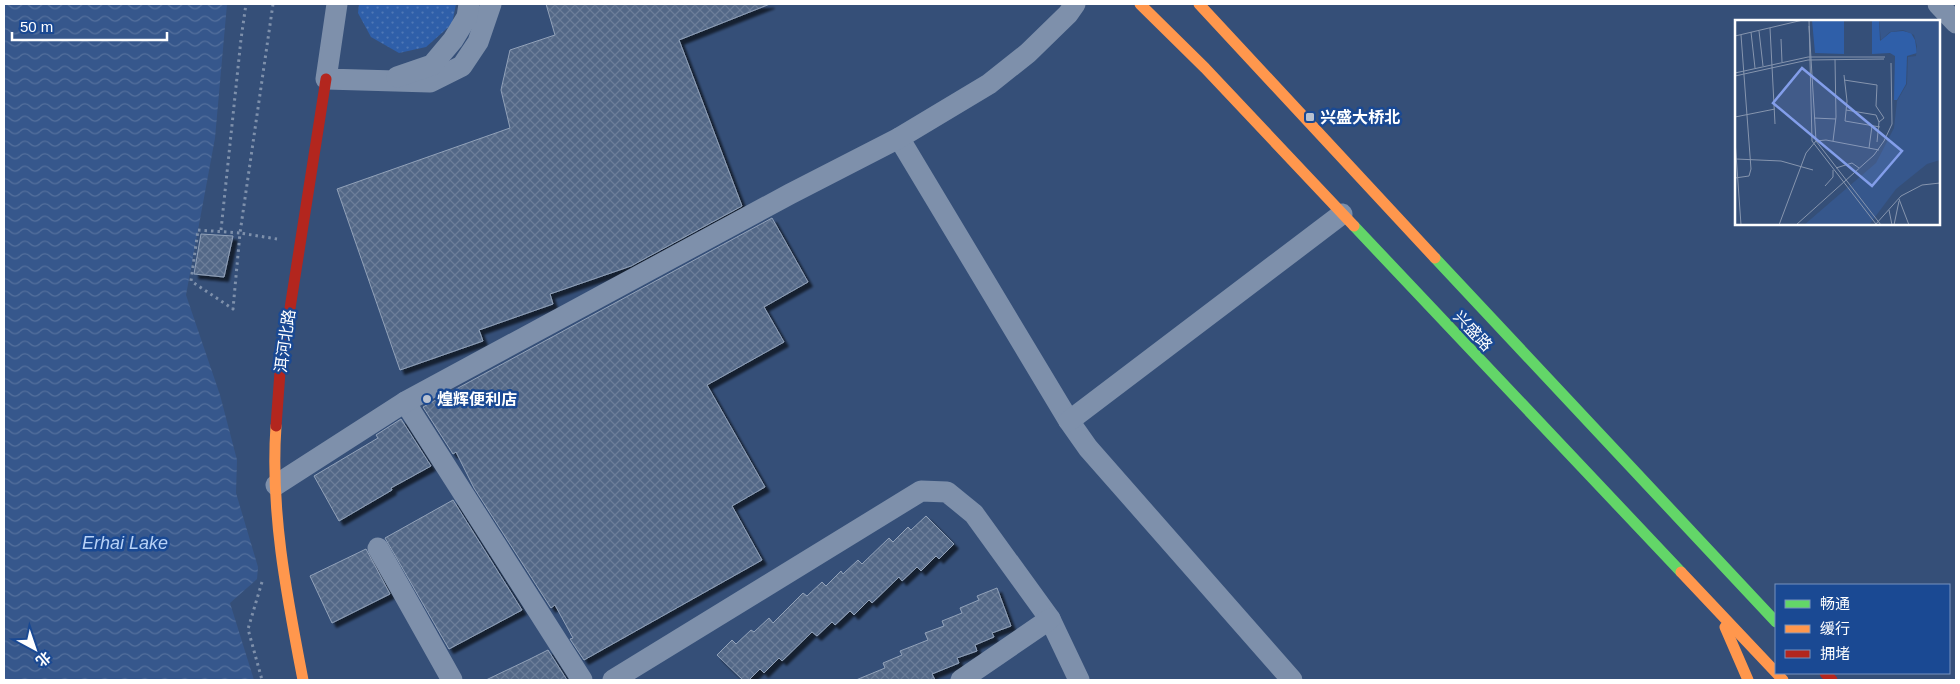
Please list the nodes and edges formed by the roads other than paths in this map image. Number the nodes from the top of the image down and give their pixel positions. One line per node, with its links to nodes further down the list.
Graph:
1 (337, 4): 9 (street, 洱河北路)
2 (469, 4): 10 (street)
3 (491, 4): 10 (street)
4 (1075, 4): 11 (street)
5 (1140, 4): 12 (street, 兴盛路)
6 (1200, 4): 19 (street, 兴盛路)
7 (1938, 4): 8 (street)
8 (1956, 23)
9 (326, 79): 10 (street); 15 (street, 洱河北路)
10 (381, 82)
11 (899, 138): 13 (street); 14 (street)
12 (1342, 214): 14 (street); 17 (street, 兴盛路)
13 (405, 402): 15 (street); 23 (street)
14 (1069, 421): 27 (street)
15 (276, 485): 21 (street, 洱河北路)
16 (378, 548): 22 (street)
17 (1719, 611): 20 (street, 兴盛路); 28 (street)
18 (1050, 619): 24 (street); 25 (street); 26 (street)
19 (1775, 621)
20 (1775, 671)
21 (303, 680)
22 (452, 680)
23 (582, 680)
24 (613, 680)
25 (961, 680)
26 (1080, 680)
27 (1292, 680)
28 (1748, 680)

